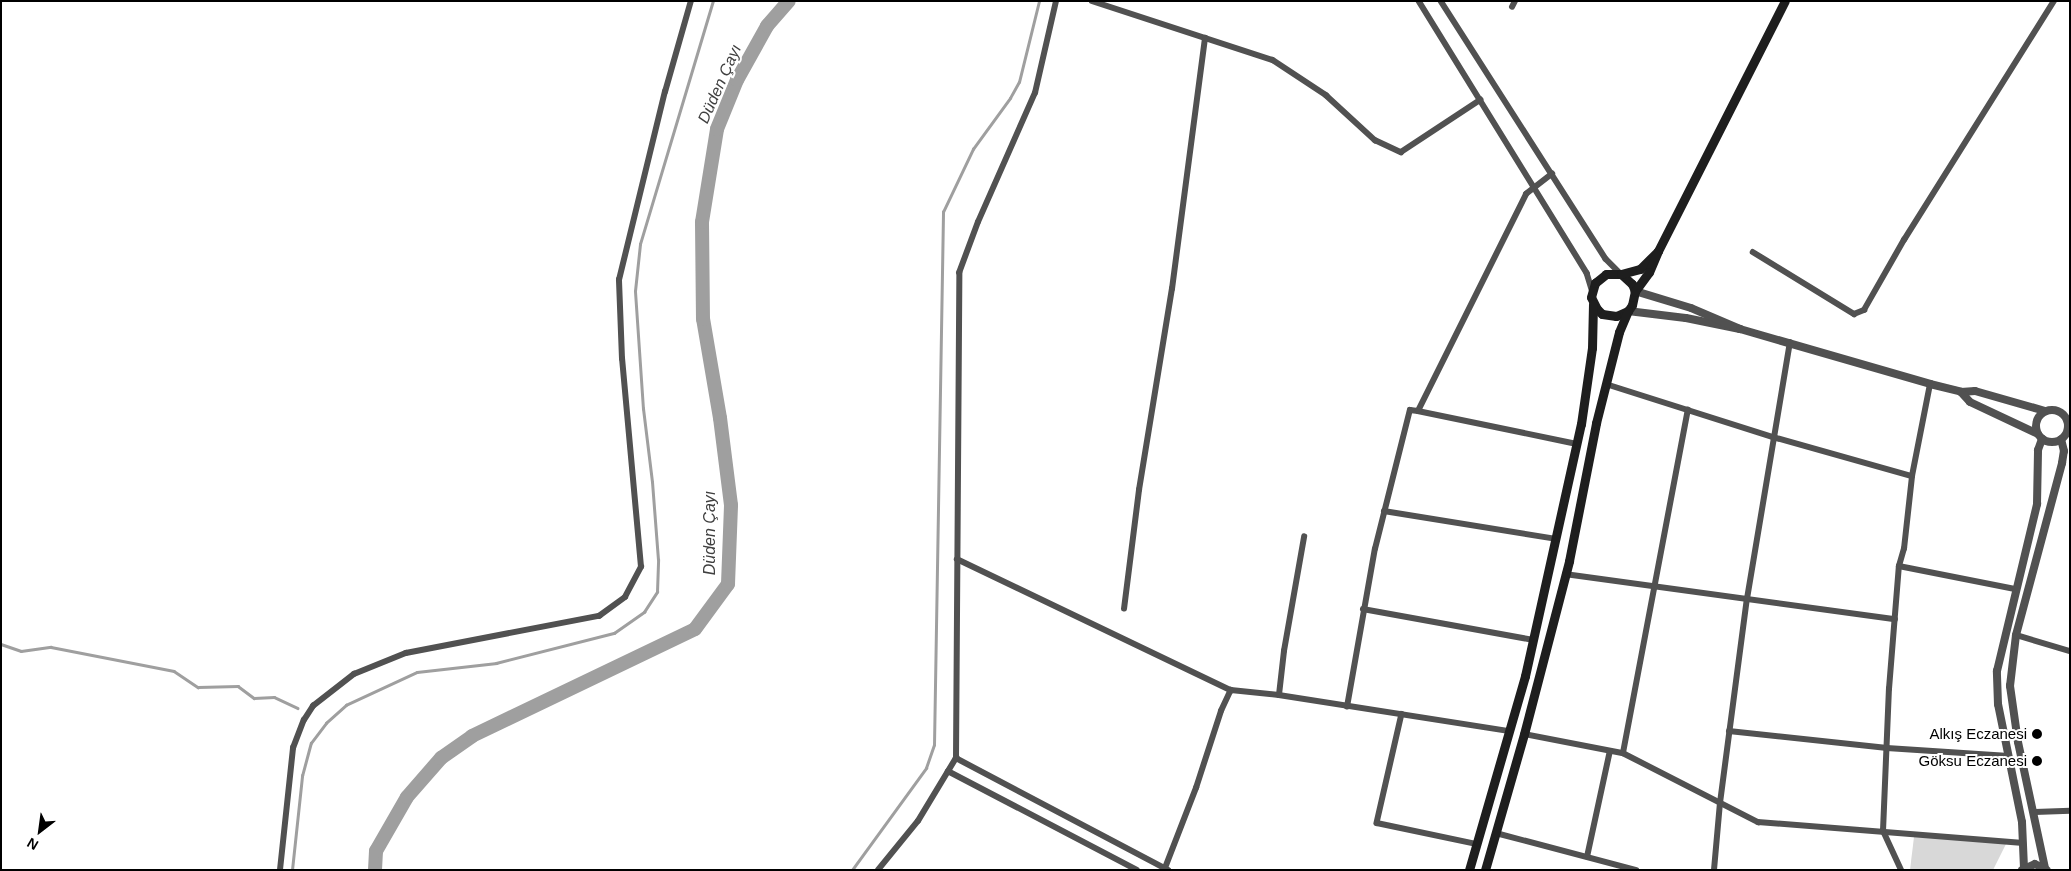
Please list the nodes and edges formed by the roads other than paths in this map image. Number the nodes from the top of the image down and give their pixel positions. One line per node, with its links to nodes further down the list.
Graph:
1 (691, 1): 73 (street)
2 (1056, 1): 36 (street)
3 (1092, 1): 8 (street)
4 (1419, 1): 9 (street)
5 (1440, 1): 10 (street)
6 (1785, 1): 12 (main road)
7 (2054, 1): 13 (street)
8 (1205, 38): 9 (street); 42 (street)
9 (1480, 100): 11 (street)
10 (1552, 174): 11 (street); 14 (street)
11 (1535, 187): 15 (street); 24 (street)
12 (1658, 251): 14 (main road); 16 (main road)
13 (1753, 252)
14 (1621, 274): 15 (main road); 16 (main road)
15 (1592, 290): 17 (main road)
16 (1635, 291): 18 (main road); 19 (street)
17 (1593, 304): 18 (main road); 31 (main road)
18 (1628, 311): 19 (street); 21 (main road)
19 (1740, 329): 20 (street)
20 (1790, 343): 22 (street); 30 (street)
21 (1606, 384): 25 (street); 38 (main road)
22 (1930, 384): 23 (street); 32 (street)
23 (1961, 392): 26 (street); 28 (street)
24 (1418, 410): 31 (street); 33 (street)
25 (1688, 410): 30 (street); 39 (street)
26 (2045, 410): 27 (street); 28 (street)
27 (2069, 420): 29 (street)
28 (2040, 436): 29 (street); 40 (street)
29 (2066, 436): 45 (street)
30 (1773, 437): 32 (street); 41 (street)
31 (1577, 444): 35 (main road)
32 (1912, 476): 37 (street)
33 (1384, 511): 35 (street); 43 (street)
34 (1304, 537): 49 (street)
35 (1556, 539): 46 (main road)
36 (957, 559): 48 (street); 59 (street)
37 (1898, 566): 40 (street); 44 (street)
38 (1566, 574): 39 (street); 54 (main road)
39 (1654, 586): 41 (street); 57 (street)
40 (2015, 589): 58 (street)
41 (1747, 599): 44 (street); 52 (street)
42 (1124, 609)
43 (1363, 609): 46 (street); 50 (street)
44 (1895, 619): 55 (street)
45 (2016, 635): 47 (street); 63 (street)
46 (1533, 640): 53 (main road)
47 (2070, 651)
48 (1231, 690): 49 (street); 70 (street)
49 (1279, 695): 50 (street)
50 (1347, 707): 51 (street)
51 (1402, 714): 53 (street); 67 (street)
52 (1729, 730): 55 (street); 61 (street)
53 (1509, 731): 67 (main road)
54 (1524, 734): 56 (street); 65 (main road)
55 (1886, 748): 58 (street); 64 (street)
56 (1610, 751): 57 (street); 68 (street)
57 (1622, 753): 61 (street)
58 (2009, 756): 66 (street)
59 (956, 758): 60 (street); 70 (street)
60 (948, 771): 74 (street); 75 (street)
61 (1720, 803): 64 (street); 80 (street)
62 (2070, 811): 63 (street)
63 (2035, 812): 72 (street)
64 (1883, 831): 66 (street); 81 (street)
65 (1496, 833): 68 (street); 77 (main road)
66 (2024, 843): 71 (street)
67 (1477, 844): 76 (main road)
68 (1587, 857): 69 (street)
69 (1604, 862): 78 (street); 79 (street)
70 (1166, 869)
71 (2023, 869): 72 (street)
72 (2046, 869)
73 (280, 870)
74 (878, 870)
75 (1137, 870)
76 (1469, 870)
77 (1485, 870)
78 (1602, 870)
79 (1636, 870)
80 (1714, 870)
81 (1901, 870)

